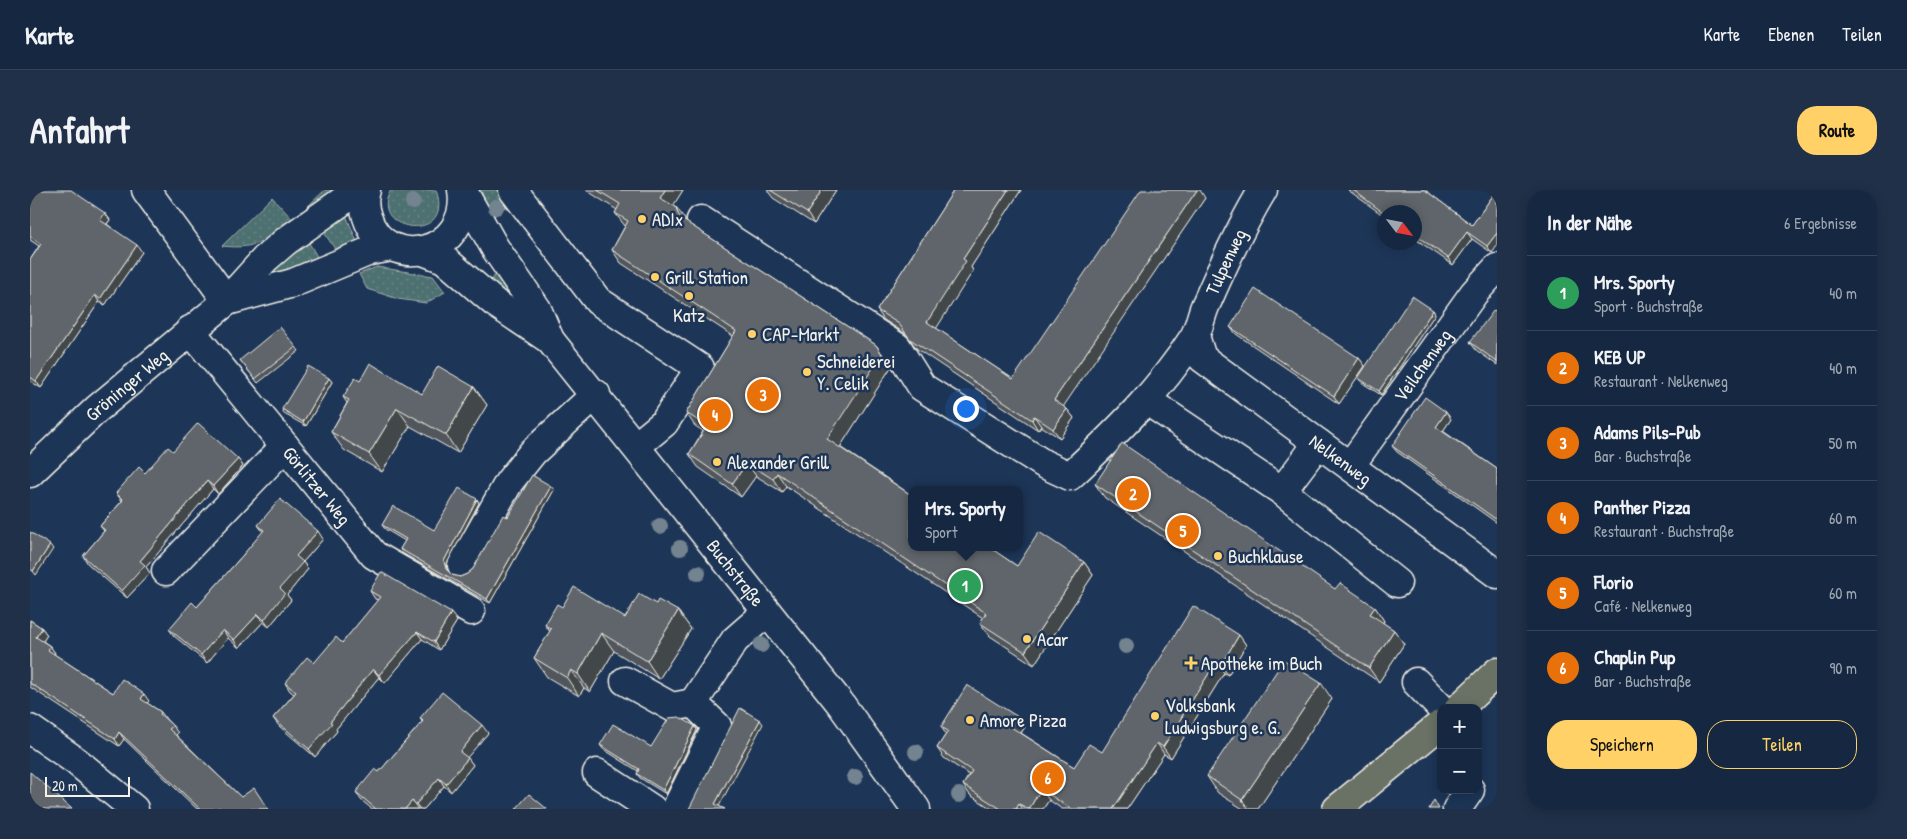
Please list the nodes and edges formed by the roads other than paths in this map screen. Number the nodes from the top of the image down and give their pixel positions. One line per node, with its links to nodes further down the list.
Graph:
1 (146, 190): 11 (street)
2 (358, 190): 11 (street, Gröninger Weg)
3 (366, 190): 8 (street)
4 (513, 190): 19 (street)
5 (1263, 190): 13 (street, Tulpenweg)
6 (462, 191): 9 (street); 14 (street, Buchstraße)
7 (701, 220): 16 (street, Tulpenweg)
8 (392, 247): 9 (street, Gröninger Weg); 11 (street, Gröninger Weg)
9 (423, 251): 14 (street, Buchstraße)
10 (1497, 268): 20 (street, Veilchenweg)
11 (227, 301): 12 (street, Gröninger Weg)
12 (190, 330): 18 (street, Görlitzer Weg); 21 (street, Gröninger Weg)
13 (1195, 336): 16 (street, Tulpenweg); 17 (street, Nelkenweg)
14 (550, 340): 15 (street, Buchstraße)
15 (596, 394): 19 (street, Buchstraße); 23 (street)
16 (1146, 400): 22 (street)
17 (1318, 443): 20 (street, Nelkenweg); 22 (street)
18 (285, 446): 24 (street); 27 (street, Görlitzer Weg)
19 (636, 446): 28 (street, Buchstraße)
20 (1350, 466): 25 (street, Nelkenweg)
21 (30, 473)
22 (1282, 491): 26 (street)
23 (462, 565)
24 (166, 571)
25 (1497, 574)
26 (1397, 583)
27 (471, 611)
28 (768, 612): 32 (street); 43 (street, Buchstraße)
29 (1497, 672): 34 (main road)
30 (625, 681): 32 (street)
31 (1416, 682): 33 (street)
32 (693, 703): 42 (street)
33 (1437, 704)
34 (1463, 704)
35 (1437, 727): 44 (main road)
36 (30, 729): 40 (street)
37 (597, 773): 41 (street)
38 (1468, 794): 45 (street)
39 (1473, 794): 46 (street)
40 (134, 809)
41 (652, 809)
42 (676, 809)
43 (916, 809)
44 (1338, 809)
45 (1457, 809)
46 (1479, 809)

